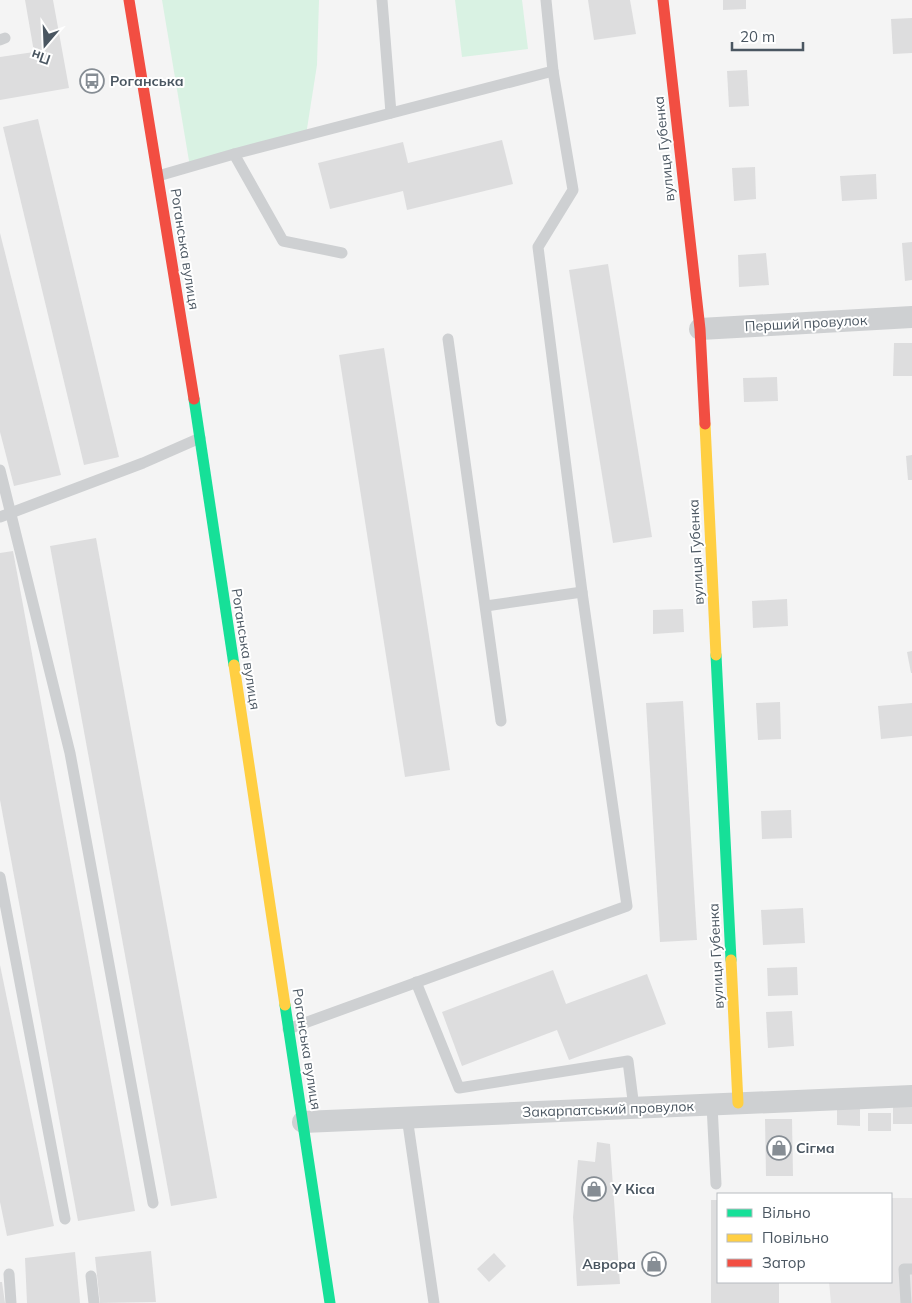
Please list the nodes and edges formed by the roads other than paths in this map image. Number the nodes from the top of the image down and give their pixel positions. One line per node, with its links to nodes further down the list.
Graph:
1 (129, 0): 8 (main road, Роганська вулиця)
2 (382, 0): 6 (lane)
3 (546, 0): 5 (lane)
4 (663, 0): 11 (main road, вулиця Губенка)
5 (553, 70): 6 (lane); 17 (lane)
6 (391, 113): 7 (lane)
7 (234, 154): 8 (lane); 9 (lane)
8 (158, 176): 13 (main road, Роганська вулиця)
9 (342, 253)
10 (912, 317): 11 (street, Перший провулок)
11 (700, 329): 24 (main road, вулиця Губенка)
12 (448, 339): 18 (lane)
13 (200, 438): 15 (lane); 22 (main road, Роганська вулиця)
14 (0, 470): 15 (lane)
15 (12, 512): 16 (lane); 30 (lane)
16 (0, 517)
17 (582, 592): 18 (lane); 21 (lane)
18 (486, 606): 19 (lane)
19 (501, 721)
20 (0, 877): 31 (lane)
21 (416, 982): 22 (lane); 26 (lane)
22 (288, 1029): 28 (main road, Роганська вулиця)
23 (912, 1096): 24 (street, Закарпатський провулок)
24 (738, 1104): 25 (street, Закарпатський провулок)
25 (712, 1105): 26 (street, Закарпатський провулок); 29 (lane)
26 (634, 1108): 27 (street, Закарпатський провулок)
27 (407, 1117): 28 (street, Закарпатський провулок); 38 (lane)
28 (304, 1122): 37 (main road, Роганська вулиця)
29 (716, 1184)
30 (153, 1203)
31 (65, 1219)
32 (912, 1269): 39 (lane)
33 (9, 1274): 35 (lane)
34 (91, 1276): 36 (lane)
35 (11, 1303)
36 (94, 1303)
37 (330, 1303)
38 (434, 1303)
39 (906, 1303)

